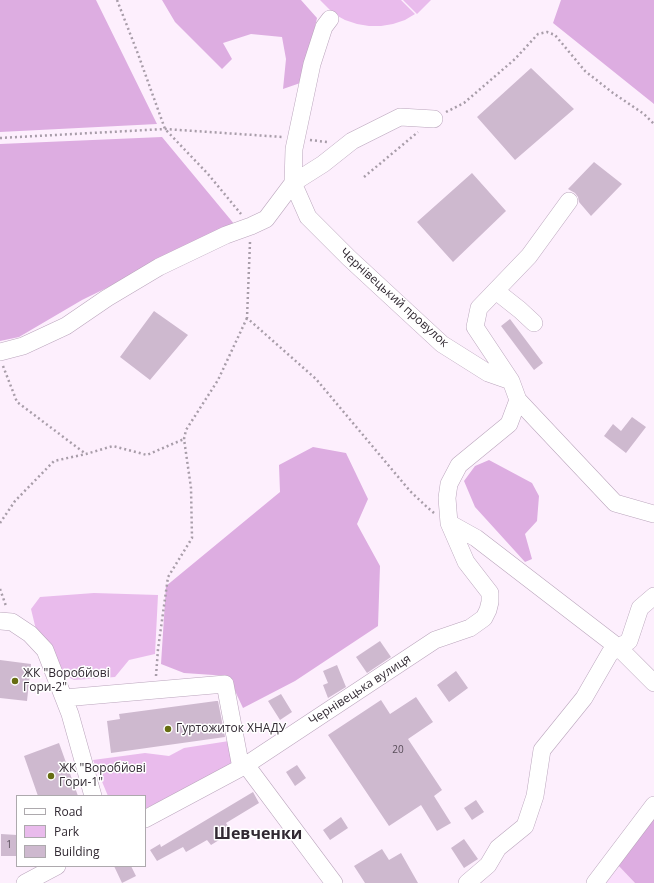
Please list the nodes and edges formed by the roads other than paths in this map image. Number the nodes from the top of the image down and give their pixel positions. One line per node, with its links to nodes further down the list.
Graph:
1 (330, 19): 3 (street)
2 (434, 119): 3 (street)
3 (293, 183): 7 (street); 8 (street, Чернівецький провулок)
4 (569, 201): 5 (street)
5 (496, 291): 6 (street); 8 (street)
6 (534, 323)
7 (1, 359)
8 (512, 381): 9 (street)
9 (518, 400): 10 (street); 11 (street, Чернівецька вулиця)
10 (654, 514)
11 (449, 523): 14 (street); 17 (street, Чернівецька вулиця)
12 (654, 596): 14 (street)
13 (0, 621): 16 (street)
14 (619, 648): 15 (street); 22 (street)
15 (654, 683)
16 (64, 698): 17 (street); 18 (street)
17 (243, 767): 20 (street, Чернівецька вулиця); 24 (street)
18 (93, 795)
19 (654, 805): 25 (street)
20 (146, 818)
21 (55, 867): 23 (street)
22 (477, 880)
23 (25, 883)
24 (334, 883)
25 (595, 883)

